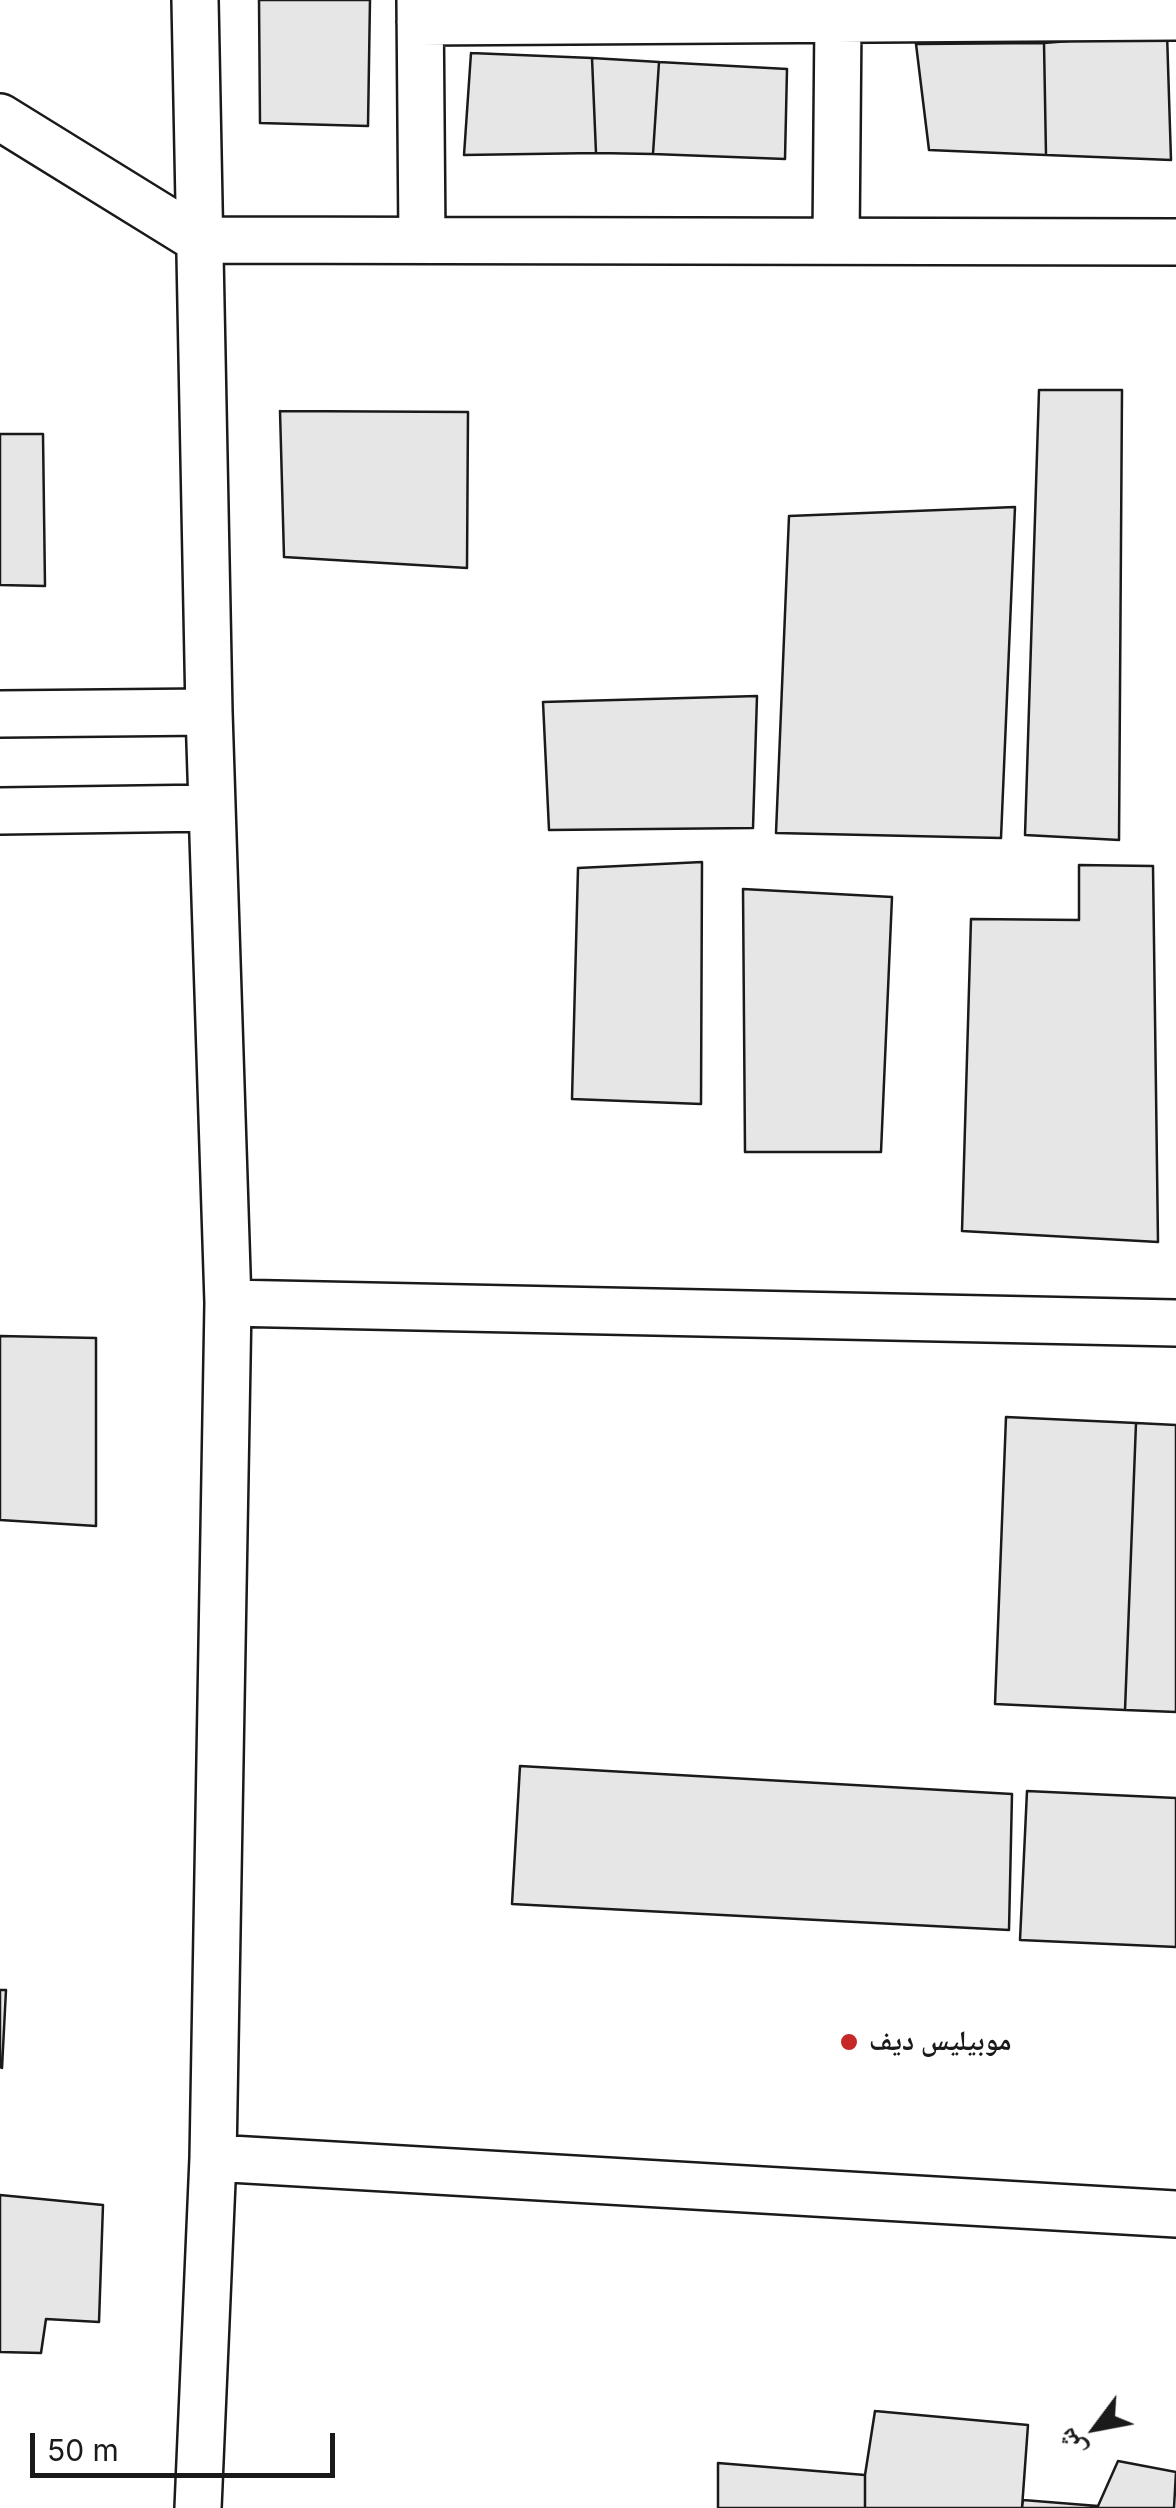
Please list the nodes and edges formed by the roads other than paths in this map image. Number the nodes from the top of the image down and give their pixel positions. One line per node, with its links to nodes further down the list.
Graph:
1 (195, 0): 6 (street)
2 (420, 11): 4 (street); 7 (street)
3 (1176, 17): 4 (street)
4 (838, 19): 8 (street)
5 (0, 117): 6 (street)
6 (199, 240): 7 (street); 10 (street)
7 (422, 240): 8 (street)
8 (836, 241): 9 (street)
9 (1176, 242)
10 (208, 712): 11 (street); 12 (street)
11 (0, 714)
12 (211, 808): 13 (street); 14 (street)
13 (0, 810)
14 (228, 1303): 15 (street); 16 (street)
15 (1176, 1323)
16 (212, 2158): 17 (street); 18 (street)
17 (1176, 2214)
18 (198, 2508)

